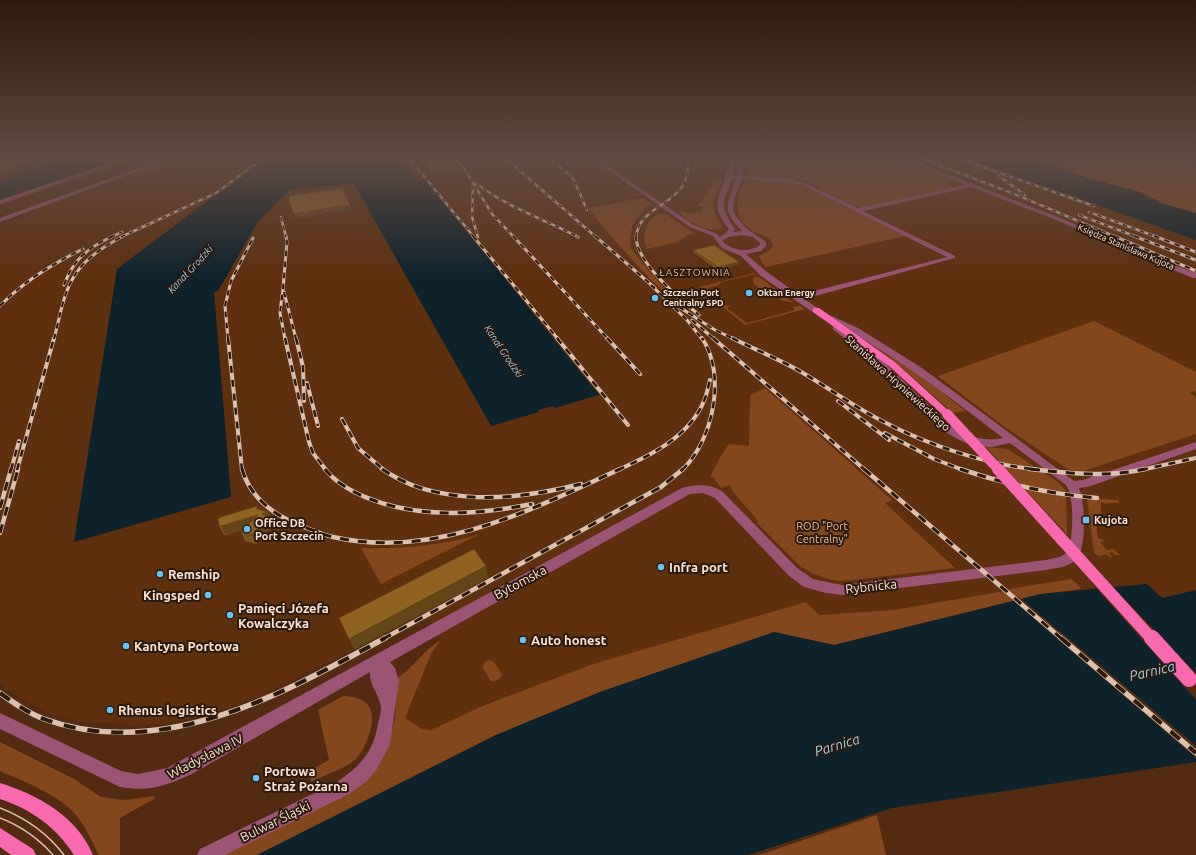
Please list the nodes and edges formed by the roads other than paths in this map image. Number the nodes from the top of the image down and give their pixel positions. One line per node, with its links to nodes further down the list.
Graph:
1 (15, 197): 9 (street)
2 (64, 197): 11 (street)
3 (649, 197): 12 (street)
4 (722, 197): 13 (street)
5 (730, 197): 14 (street)
6 (831, 197): 10 (street)
7 (918, 197): 10 (street)
8 (1002, 197): 19 (street, Księdza Stanisława Kujota)
9 (0, 202)
10 (859, 210): 20 (street)
11 (0, 220)
12 (686, 222): 13 (street); 15 (street)
13 (729, 234): 14 (street); 15 (street)
14 (753, 235): 16 (street)
15 (720, 240): 17 (street, Stanisława Hryniewieckiego)
16 (757, 250): 17 (street); 18 (street)
17 (736, 251): 18 (street, Stanisława Hryniewieckiego)
18 (756, 268): 20 (street, Stanisława Hryniewieckiego)
19 (1196, 276)
20 (798, 298): 21 (street, Stanisława Hryniewieckiego)
21 (816, 310): 22 (street, Stanisława Hryniewieckiego); 22 (street, Stanisława Hryniewieckiego); 28 (main road, bridge)
22 (1010, 440): 24 (street, Stanisława Hryniewieckiego)
23 (1196, 445): 24 (street)
24 (1071, 485): 25 (street, Rybnicka)
25 (703, 489): 26 (street, Bytomska)
26 (379, 659): 27 (street, Bytomska); 34 (street, Bulwar Śląski)
27 (339, 682): 29 (street, Władysława IV)
28 (1194, 684)
29 (0, 722)
30 (0, 790): 33 (main road)
31 (0, 837): 32 (main road)
32 (27, 855)
33 (84, 855)
34 (206, 855)

